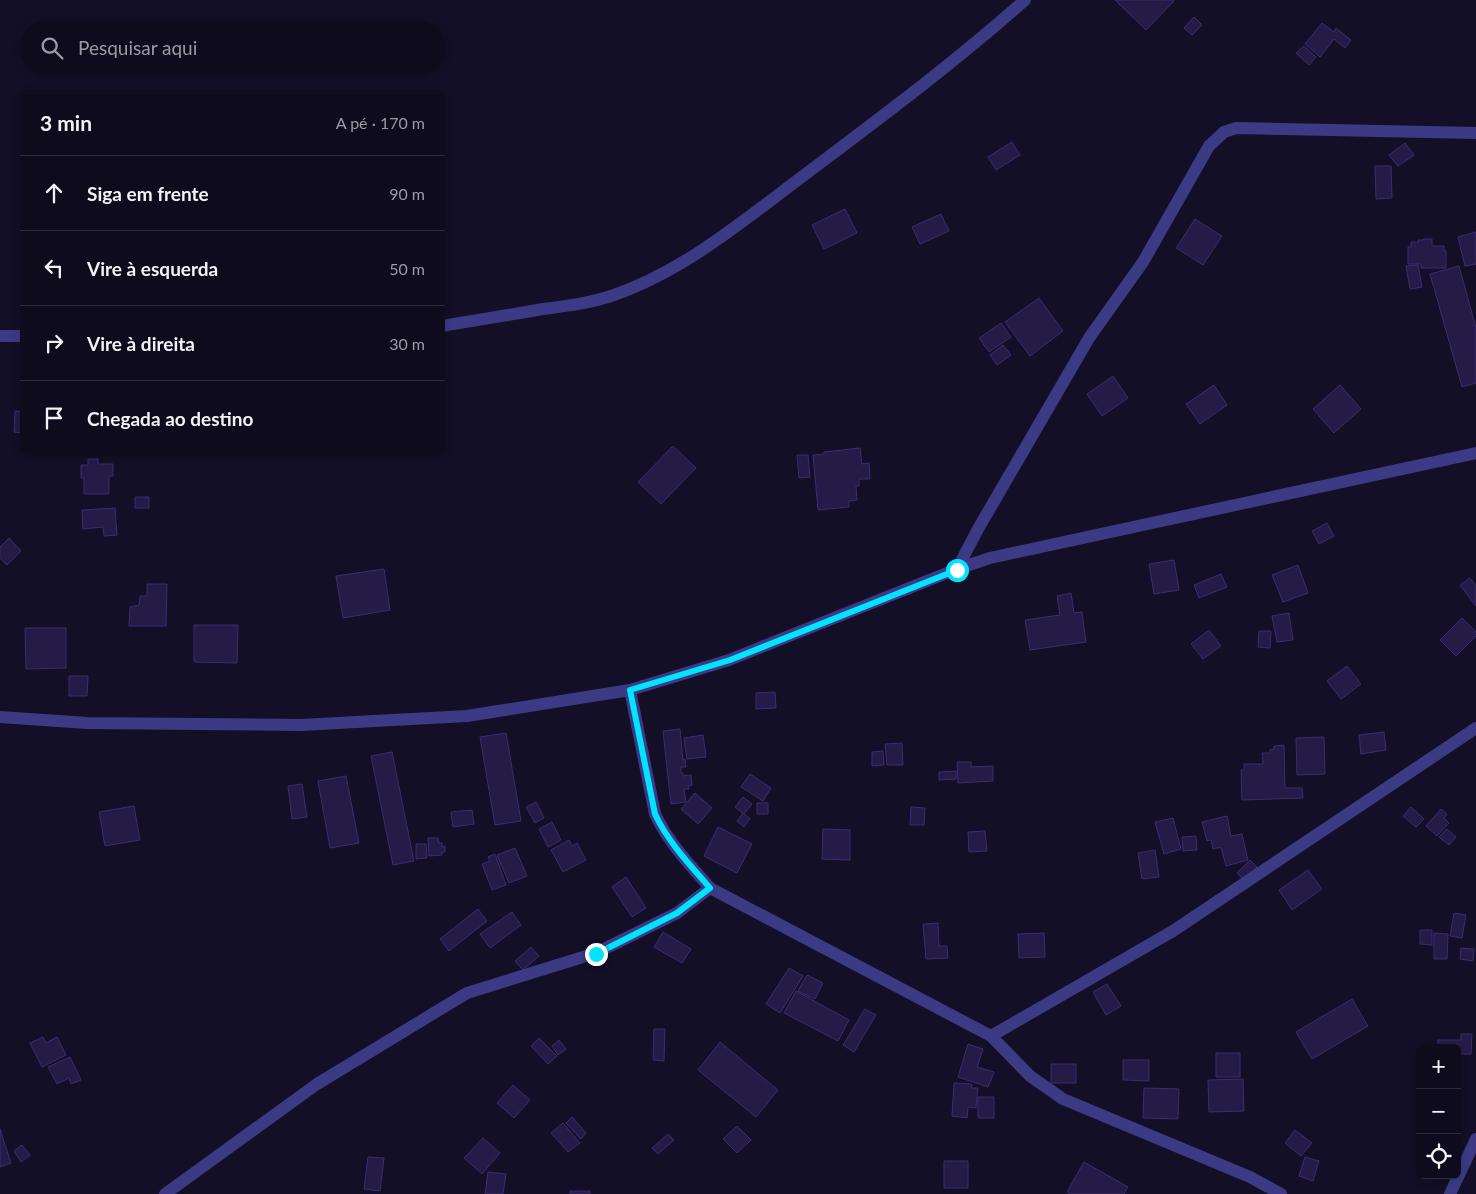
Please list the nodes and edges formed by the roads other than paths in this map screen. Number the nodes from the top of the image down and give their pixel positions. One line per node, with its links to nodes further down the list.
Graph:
1 (1025, 0): 3 (street)
2 (1476, 133): 7 (street)
3 (445, 326)
4 (0, 336): 5 (street)
5 (20, 336)
6 (1476, 453): 7 (street)
7 (957, 570): 8 (street)
8 (630, 690): 9 (street); 11 (street)
9 (0, 717)
10 (1476, 728): 12 (street)
11 (710, 888): 12 (street); 14 (street)
12 (992, 1036): 15 (street)
13 (1476, 1139): 16 (street)
14 (165, 1194)
15 (1281, 1194)
16 (1450, 1194)

